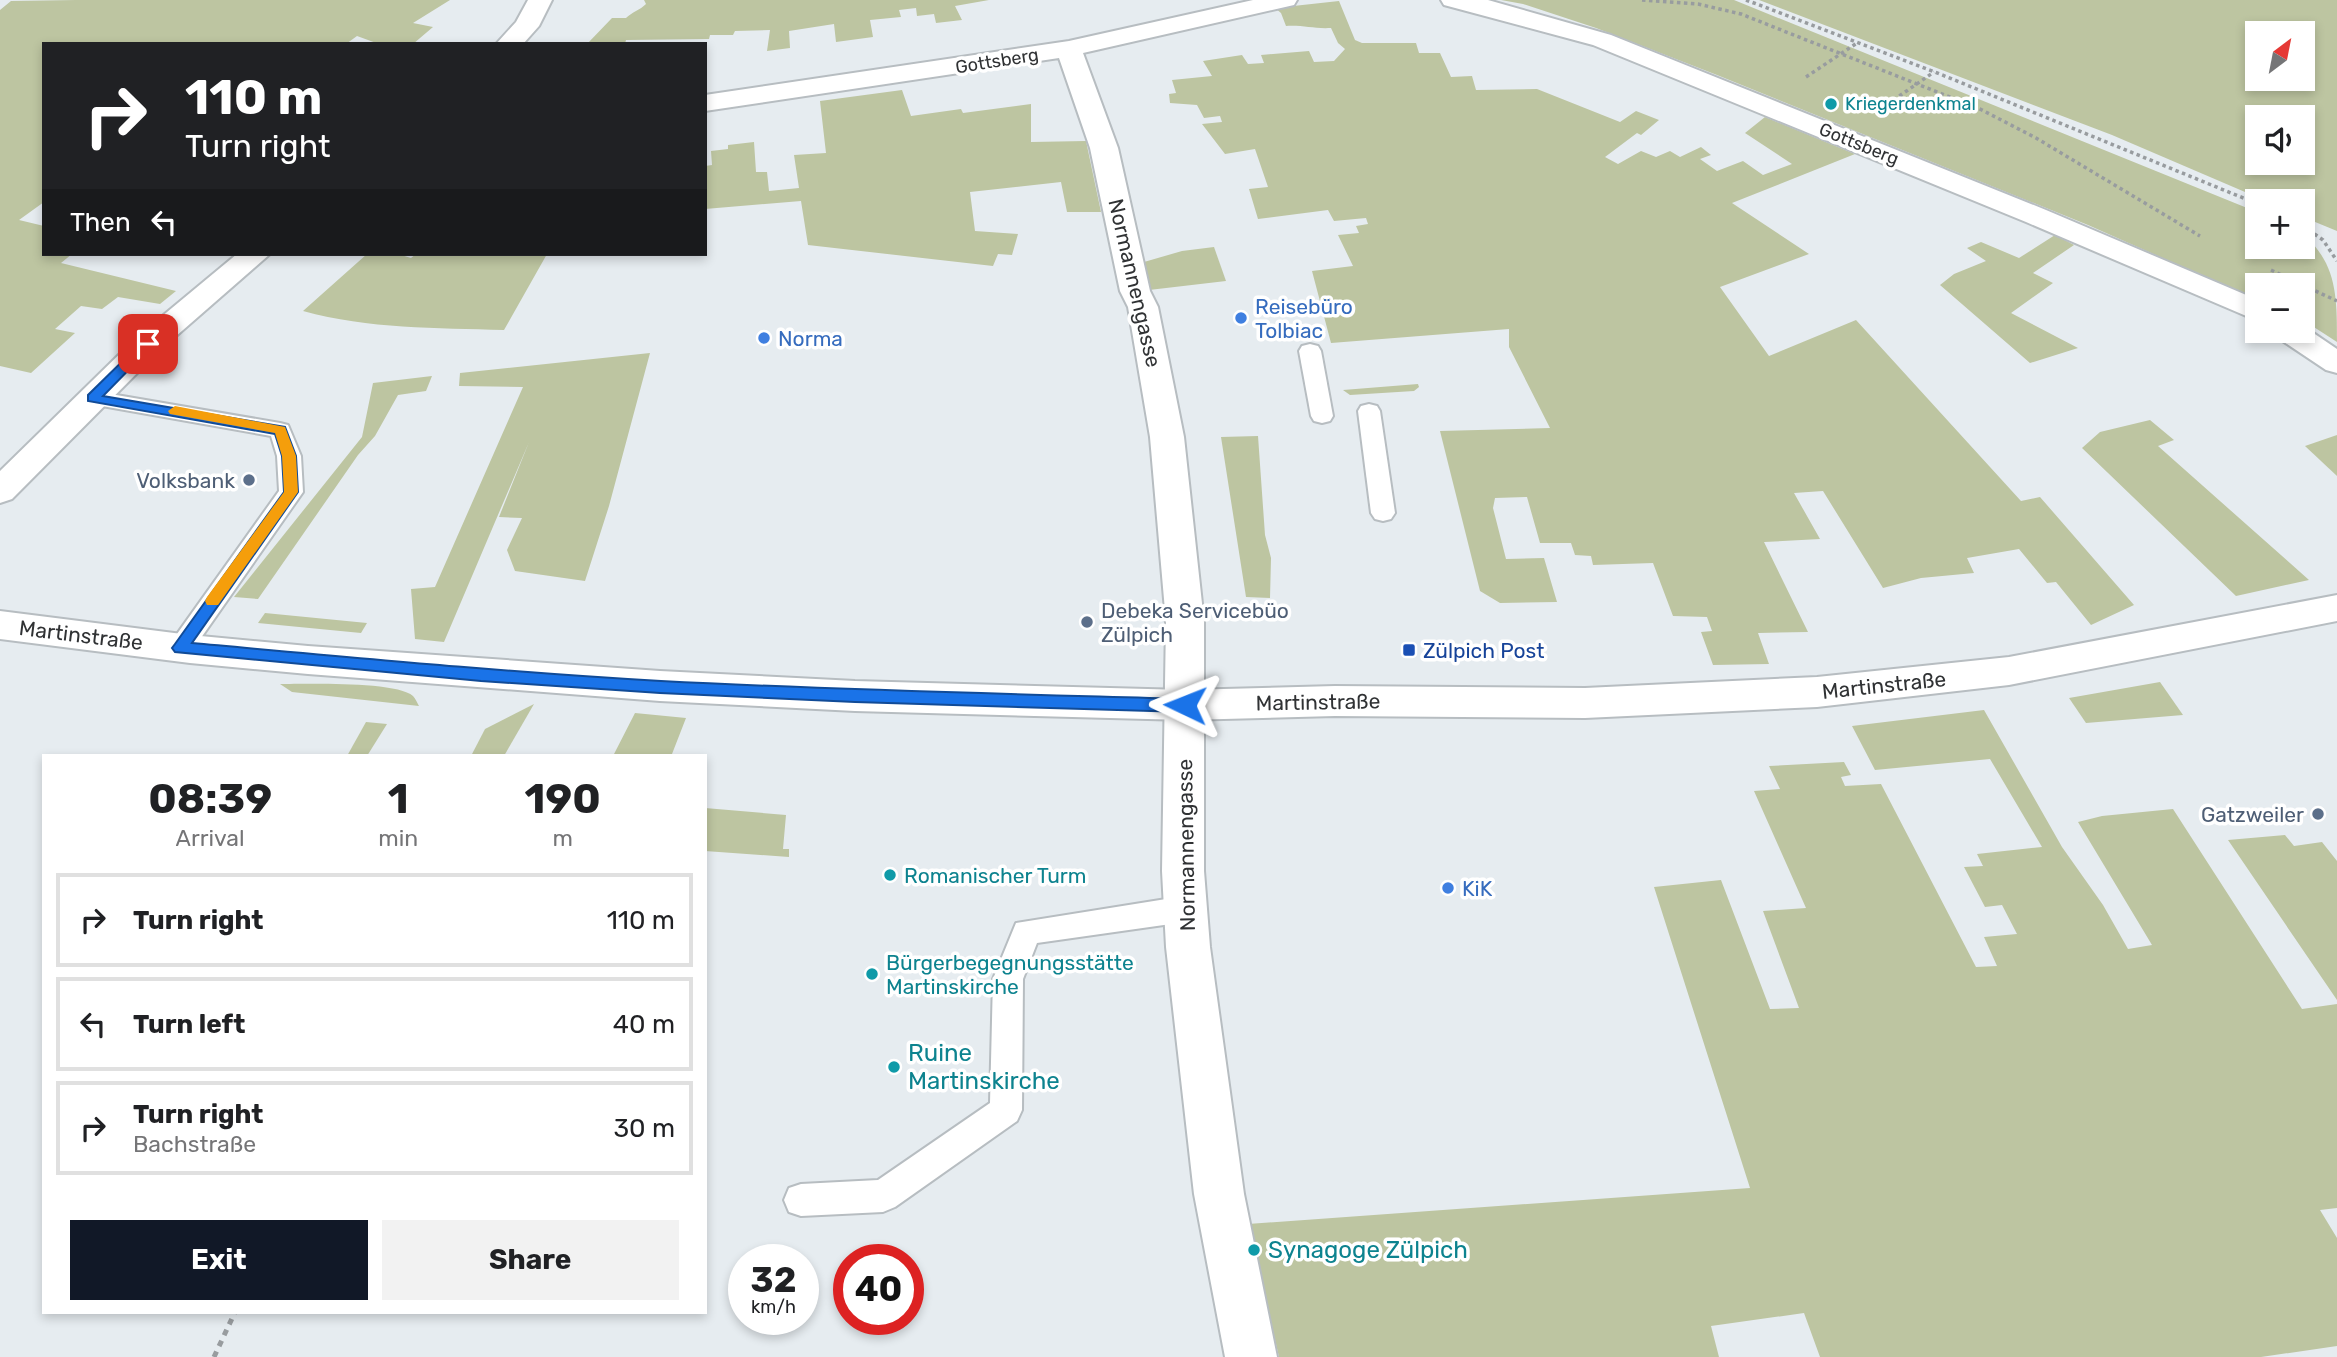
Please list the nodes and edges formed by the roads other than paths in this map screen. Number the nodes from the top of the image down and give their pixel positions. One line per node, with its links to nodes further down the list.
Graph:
1 (540, 0): 4 (street)
2 (1284, 0): 5 (street, Gottsberg)
3 (1453, 0): 8 (street, Gottsberg)
4 (510, 42)
5 (1069, 49): 6 (street, Gottsberg); 20 (street, Normannengasse)
6 (707, 103)
7 (253, 256): 12 (street)
8 (2245, 306)
9 (2307, 343): 11 (street)
10 (1310, 351): 14 (lane)
11 (2337, 363)
12 (93, 398): 15 (street); 19 (lane)
13 (1369, 411): 16 (lane)
14 (1322, 416)
15 (0, 491)
16 (1383, 513)
17 (2337, 608): 20 (street, Martinstraße)
18 (0, 625): 19 (street, Martinstraße)
19 (180, 648): 20 (street, Martinstraße)
20 (1185, 705): 21 (street, Normannengasse)
21 (1185, 909): 22 (lane); 23 (street, Normannengasse)
22 (801, 1200)
23 (1251, 1357)

